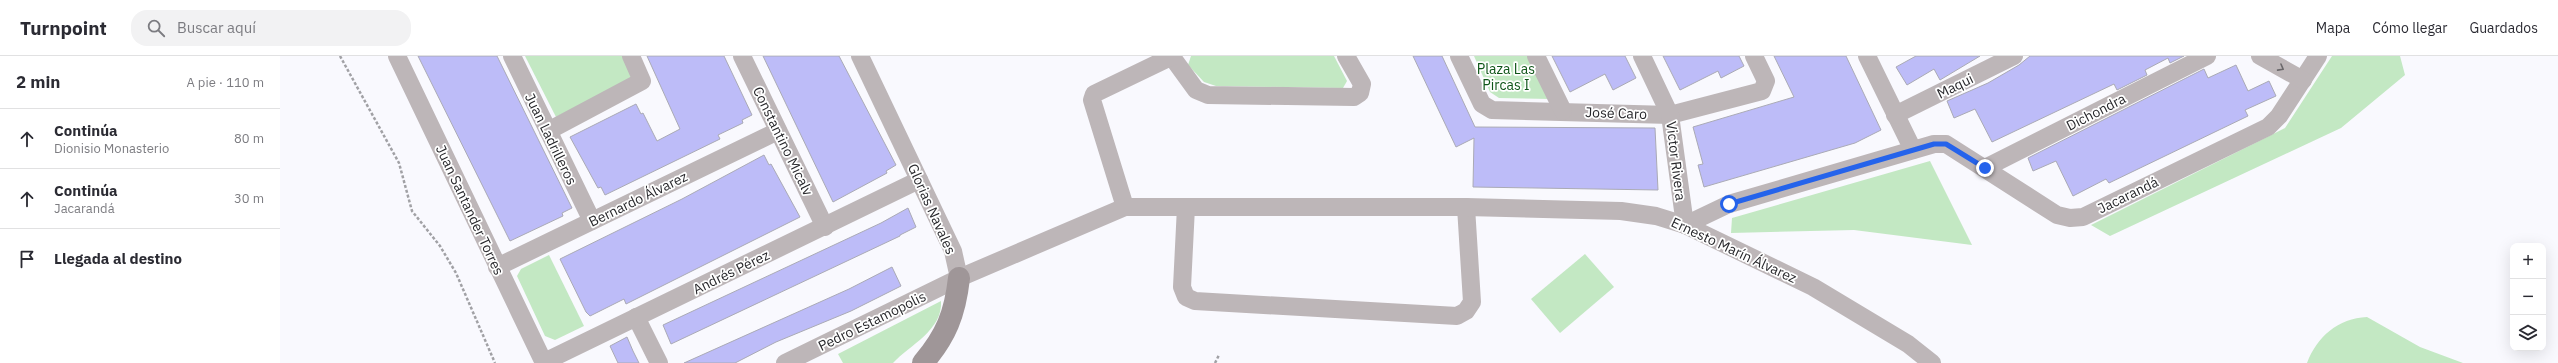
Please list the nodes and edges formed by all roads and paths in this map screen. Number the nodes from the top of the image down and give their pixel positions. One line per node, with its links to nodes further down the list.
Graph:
1 (340, 56): 37 (path)
2 (397, 56): 33 (street, Juan Santander Torres)
3 (512, 56): 22 (street, Juan Ladrilleros)
4 (630, 56): 22 (street)
5 (742, 56): 23 (street, Constantino Micalv)
6 (860, 56): 26 (street, Glorias Navales)
7 (1173, 56): 8 (street); 27 (street)
8 (1346, 56)
9 (1459, 56): 19 (street, José Caro)
10 (1536, 56): 19 (street)
11 (1642, 56): 20 (street, Victor Rivera)
12 (1754, 56): 20 (street, José Caro)
13 (1867, 56): 21 (street)
14 (2014, 56): 21 (street, Maqui)
15 (2207, 56): 25 (street, Dichondra)
16 (2260, 56): 18 (street, one-way to 18)
17 (2318, 56): 18 (street, Jacarandá)
18 (2303, 80): 25 (street, Jacarandá)
19 (1563, 111): 20 (street, José Caro)
20 (1670, 115): 31 (street, Victor Rivera)
21 (1895, 115): 24 (street)
22 (548, 131): 30 (street, Juan Ladrilleros)
23 (778, 131): 30 (street, Bernardo Álvarez); 32 (street, Constantino Micalv)
24 (1913, 150): 25 (street, Jacarandá); 31 (street, Jacarandá)
25 (1985, 168)
26 (919, 180): 32 (street, Andrés Pérez); 34 (street, Glorias Navales)
27 (1125, 207): 28 (street, Ernesto Marín Álvarez); 34 (street, Pedro Estamopolis)
28 (1186, 207): 29 (street, Ernesto Marín Álvarez); 29 (street)
29 (1466, 207): 31 (street, Ernesto Marín Álvarez)
30 (592, 221): 33 (street, Bernardo Álvarez)
31 (1685, 225): 43 (street, Ernesto Marín Álvarez)
32 (825, 227): 35 (street, Andrés Pérez)
33 (497, 267): 38 (street, Juan Santander Torres)
34 (959, 278): 40 (street, Pedro Estamopolis); 41 (street, Glorias Navales)
35 (636, 317): 38 (street, Andrés Pérez); 39 (street)
36 (1219, 355): 42 (path)
37 (495, 363)
38 (544, 363)
39 (659, 363)
40 (785, 363)
41 (923, 363)
42 (1215, 363)
43 (1932, 363)

